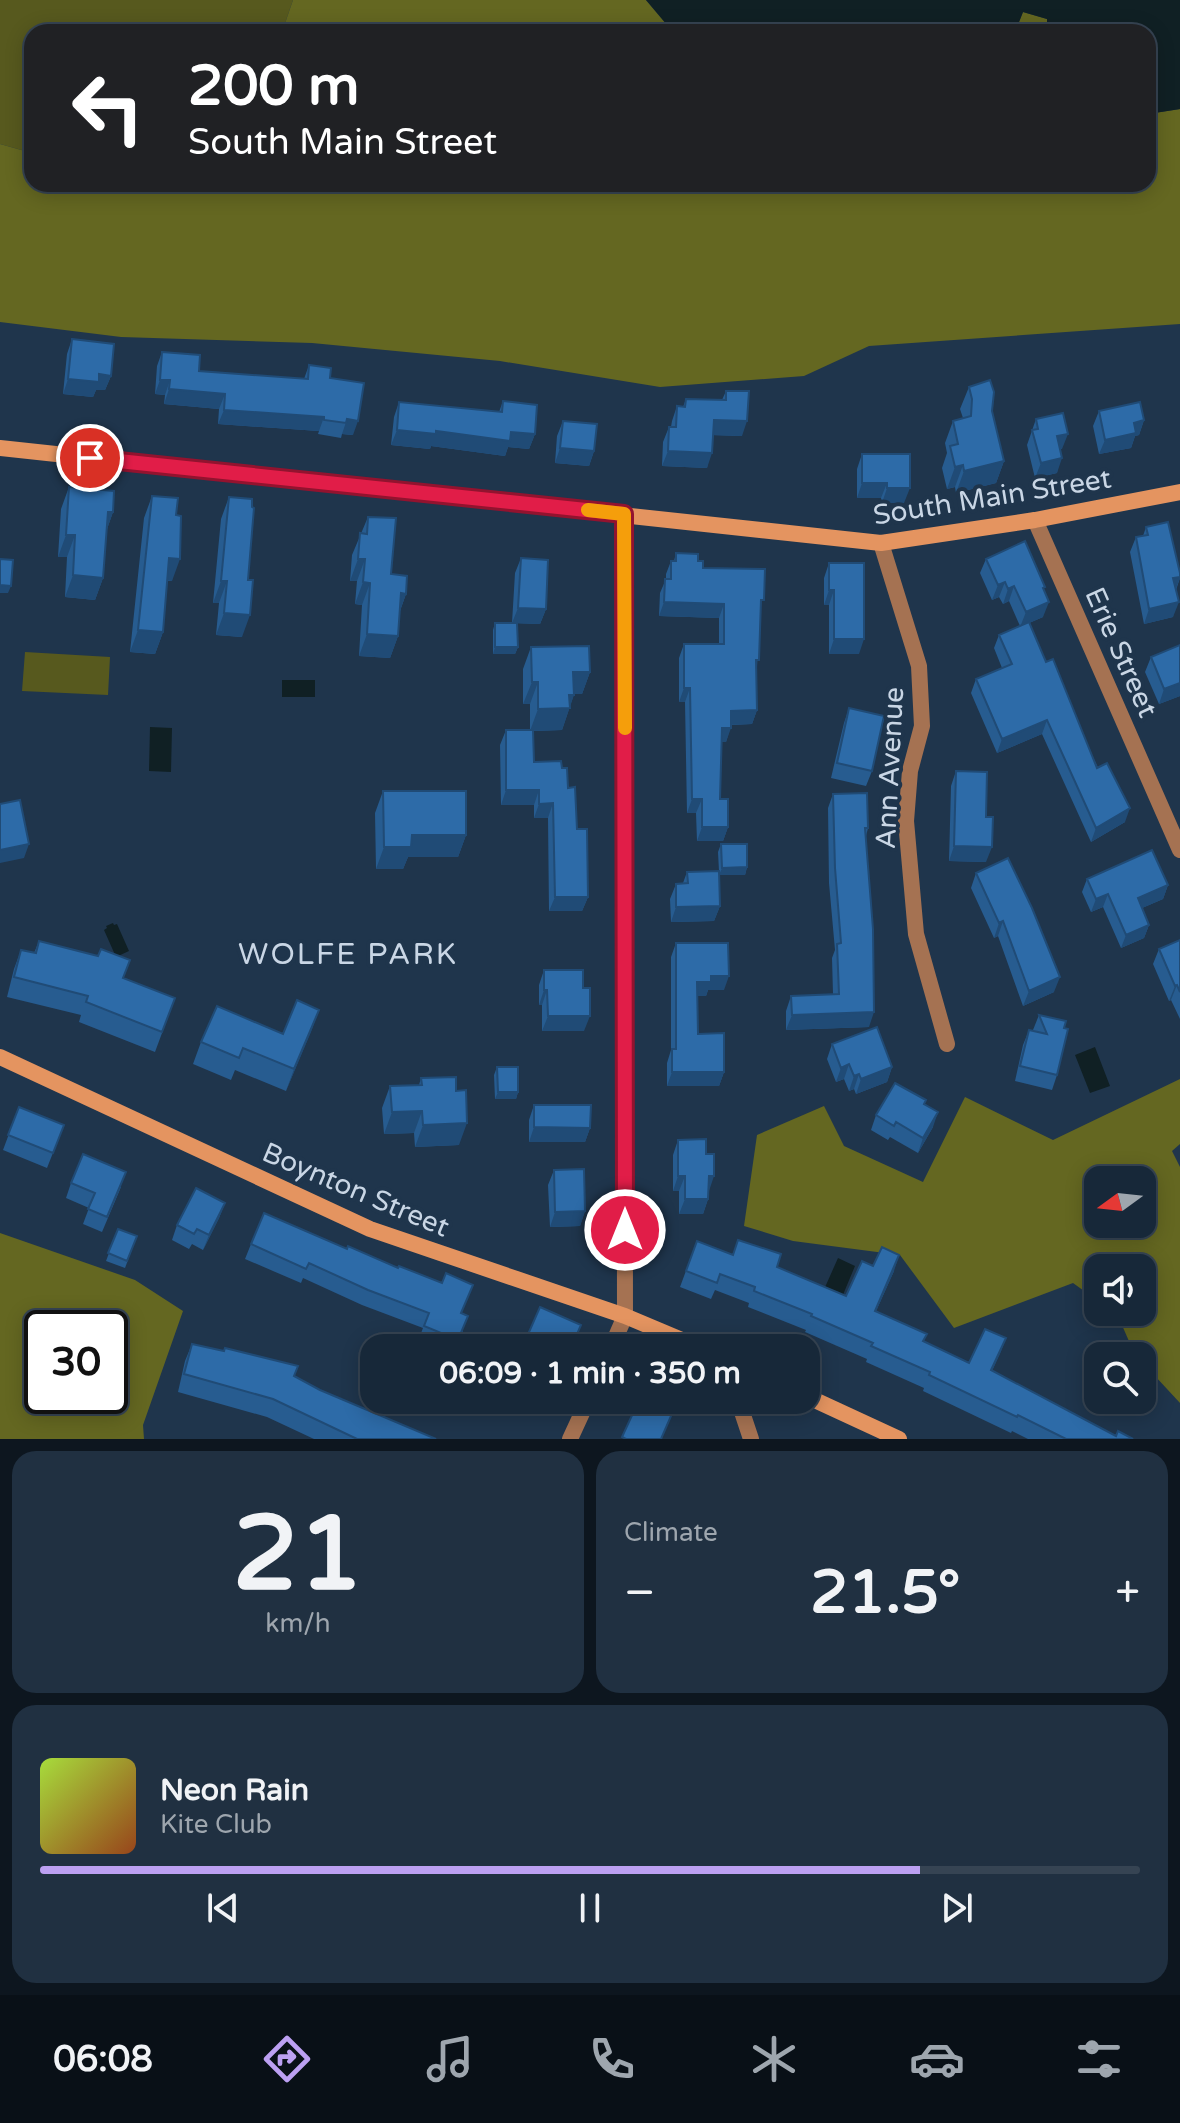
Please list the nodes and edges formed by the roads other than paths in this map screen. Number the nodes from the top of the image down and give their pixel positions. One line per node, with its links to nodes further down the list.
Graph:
1 (0, 448): 3 (main road, South Main Street)
2 (1180, 492): 4 (main road, South Main Street)
3 (624, 514): 5 (main road, South Main Street); 9 (street)
4 (1035, 520): 5 (main road, South Main Street); 6 (street, Erie Street)
5 (881, 543): 7 (street, Ann Avenue)
6 (1180, 850)
7 (947, 1044)
8 (0, 1057): 9 (main road, Boynton Street)
9 (625, 1316): 10 (street); 11 (main road, Boynton Street)
10 (617, 1334)
11 (668, 1334)
12 (820, 1402): 17 (main road)
13 (582, 1414): 15 (street)
14 (743, 1414): 16 (street)
15 (570, 1439)
16 (751, 1439)
17 (899, 1439)

